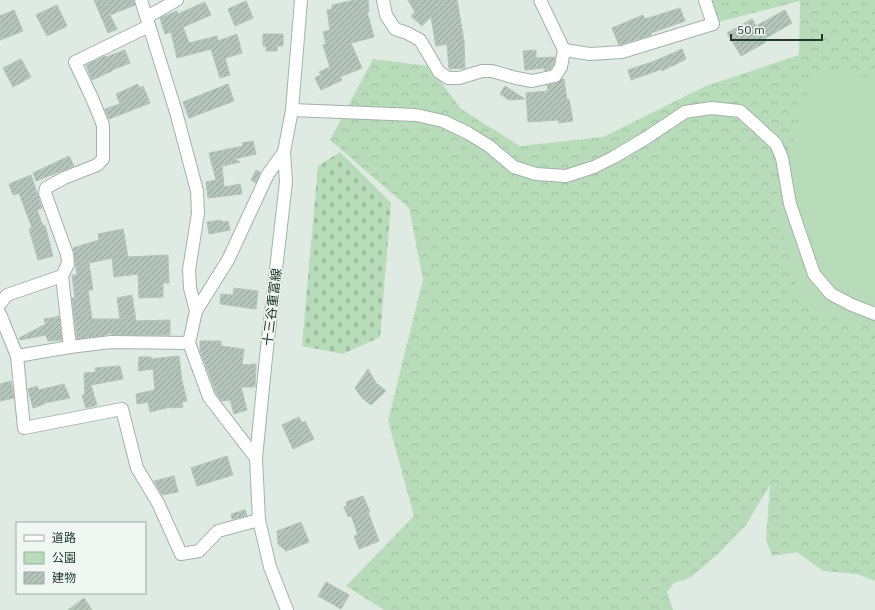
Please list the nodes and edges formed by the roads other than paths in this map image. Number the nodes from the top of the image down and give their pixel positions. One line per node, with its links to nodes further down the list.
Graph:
1 (141, 0): 7 (street)
2 (177, 0): 7 (street)
3 (301, 0): 9 (street, 十三谷重富線)
4 (383, 0): 8 (street)
5 (540, 0): 8 (street)
6 (705, 0): 8 (street)
7 (148, 22): 11 (street); 13 (street)
8 (564, 50)
9 (292, 110): 10 (street, 十三谷重富線); 15 (street)
10 (284, 152): 13 (street); 19 (street, 十三谷重富線)
11 (62, 276): 12 (street); 17 (street)
12 (0, 304)
13 (196, 311): 16 (street)
14 (0, 314): 18 (street)
15 (875, 314)
16 (189, 343): 17 (street); 19 (street)
17 (70, 347): 18 (street)
18 (17, 356): 20 (street)
19 (256, 458): 20 (street, 十三谷重富線)
20 (259, 520): 21 (street, 十三谷重富線)
21 (287, 610)

